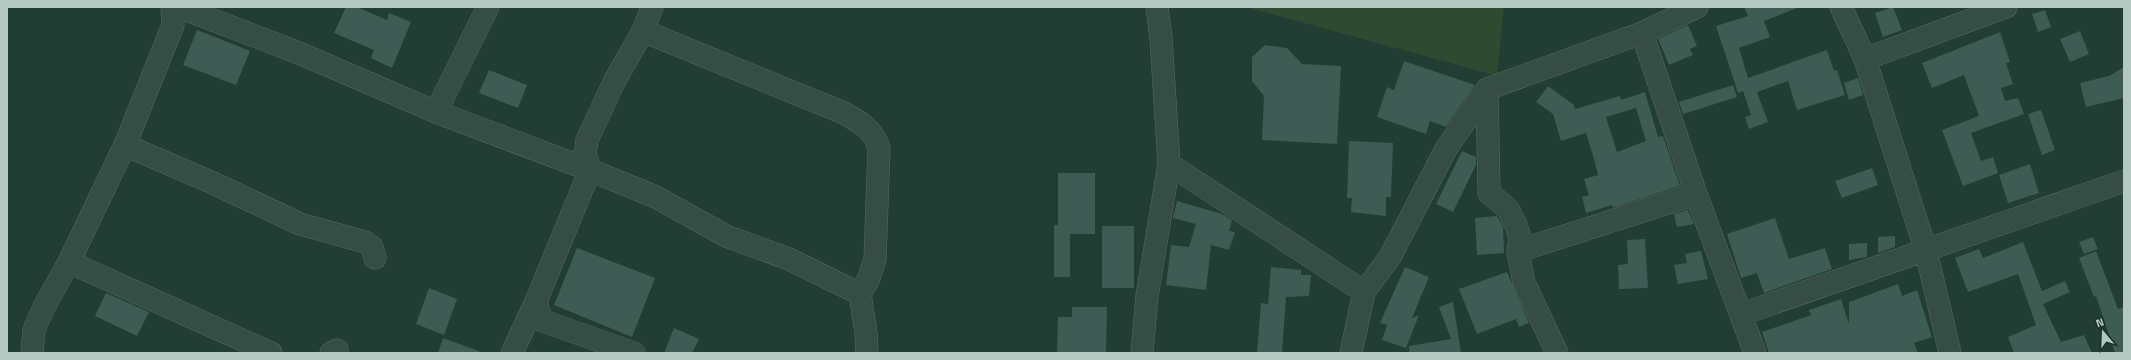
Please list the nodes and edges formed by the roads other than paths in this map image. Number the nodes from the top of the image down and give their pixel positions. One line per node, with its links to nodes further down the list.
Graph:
1 (172, 7): 14 (street)
2 (179, 7): 13 (street)
3 (488, 7): 13 (street)
4 (652, 7): 9 (street)
5 (1157, 7): 15 (street)
6 (1697, 7): 10 (street)
7 (1841, 7): 11 (street)
8 (2006, 7): 11 (street)
9 (643, 31): 16 (street); 24 (street)
10 (1642, 33): 12 (street); 18 (street)
11 (1865, 59): 20 (street)
12 (1487, 89): 19 (street); 23 (street)
13 (436, 112): 16 (street)
14 (125, 145): 21 (street); 22 (street)
15 (1169, 164): 23 (street); 32 (street)
16 (590, 170): 24 (street); 25 (street)
17 (2124, 181): 20 (street)
18 (1696, 194): 19 (street); 26 (street)
19 (1518, 251): 34 (street)
20 (1926, 251): 26 (street); 36 (street)
21 (375, 258)
22 (69, 262): 27 (street); 28 (street)
23 (1364, 292): 33 (street)
24 (860, 294): 31 (street)
25 (537, 298): 29 (street); 30 (street)
26 (1742, 314): 35 (street)
27 (32, 353)
28 (271, 353)
29 (512, 353)
30 (634, 353)
31 (867, 353)
32 (1142, 353)
33 (1351, 353)
34 (1557, 353)
35 (1755, 353)
36 (1950, 353)

